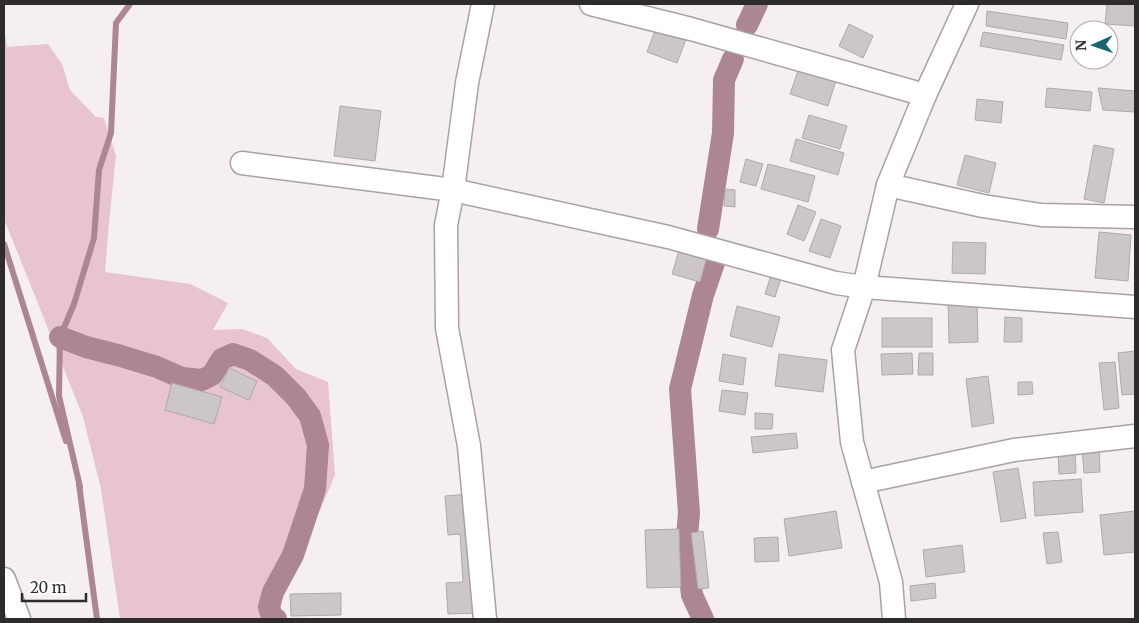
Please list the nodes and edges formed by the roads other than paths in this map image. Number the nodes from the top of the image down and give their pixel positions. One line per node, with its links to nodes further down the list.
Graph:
1 (483, 4): 7 (street)
2 (591, 4): 4 (street)
3 (967, 4): 4 (street)
4 (925, 95): 6 (street)
5 (242, 162): 7 (street)
6 (888, 184): 8 (street); 9 (street)
7 (454, 190): 9 (street); 15 (street)
8 (1135, 217)
9 (864, 287): 10 (street); 12 (street)
10 (1135, 307)
11 (1135, 436): 12 (street)
12 (863, 482): 16 (street)
13 (4, 579): 14 (street)
14 (19, 619)
15 (486, 619)
16 (894, 619)

